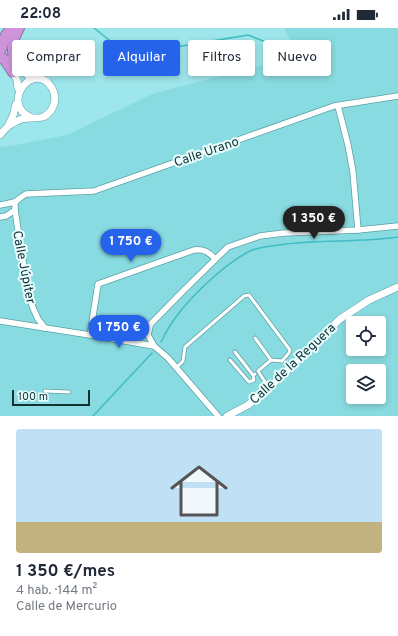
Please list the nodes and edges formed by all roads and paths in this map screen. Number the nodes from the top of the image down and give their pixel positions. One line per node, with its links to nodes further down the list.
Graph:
1 (12, 28): 4 (highway)
2 (19, 28): 3 (highway)
3 (14, 40)
4 (2, 52): 5 (highway)
5 (12, 66)
6 (16, 76): 9 (street)
7 (27, 76): 8 (street)
8 (32, 79): 9 (street); 13 (street)
9 (18, 88): 11 (street)
10 (398, 96): 12 (street, Calle Urano)
11 (16, 104): 13 (street); 14 (street)
12 (338, 106): 15 (street, Calle Urano); 20 (street)
13 (30, 117): 14 (street)
14 (3, 130)
15 (16, 202): 16 (street, Calle Urano); 17 (street, Calle Júpiter)
16 (0, 204)
17 (14, 210): 18 (street); 25 (street, Calle Júpiter)
18 (0, 217)
19 (398, 226): 20 (street)
20 (358, 230): 21 (street)
21 (215, 259): 24 (street); 26 (street)
22 (398, 287): 36 (street, Calle de la Reguera)
23 (0, 321): 25 (street)
24 (150, 325): 28 (street); 29 (street)
25 (45, 328): 26 (street)
26 (90, 335): 28 (street)
27 (255, 338): 32 (lane)
28 (133, 342): 29 (street)
29 (154, 346): 33 (street)
30 (235, 352): 35 (lane)
31 (230, 360): 35 (lane)
32 (271, 360): 33 (lane); 34 (lane)
33 (176, 368): 39 (street)
34 (258, 371): 35 (lane); 36 (lane)
35 (253, 375)
36 (269, 388): 40 (street, Calle de la Reguera)
37 (45, 391): 38 (lane)
38 (68, 392)
39 (218, 416)
40 (227, 416)

